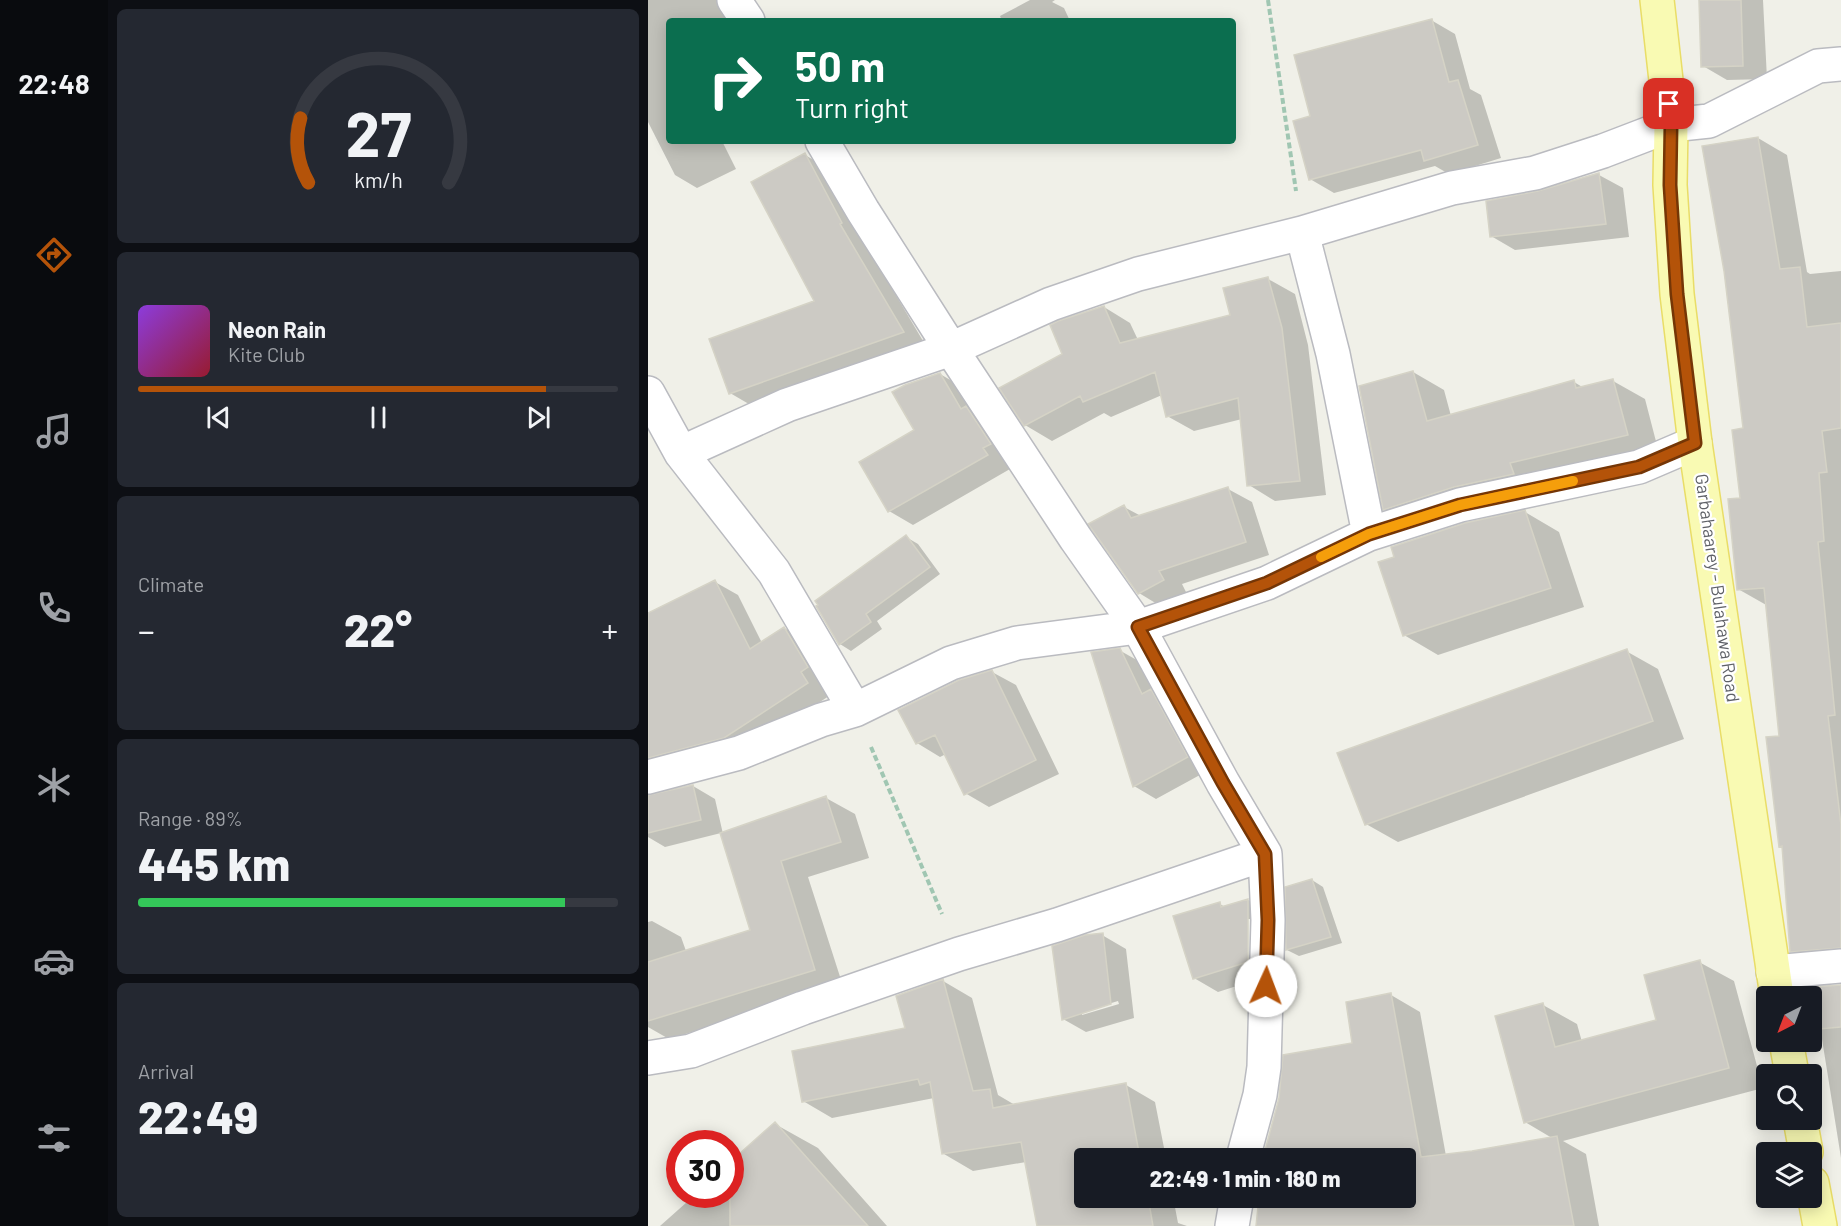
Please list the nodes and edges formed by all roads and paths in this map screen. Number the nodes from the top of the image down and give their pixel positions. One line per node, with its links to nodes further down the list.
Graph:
1 (734, 0): 4 (street)
2 (1268, 0): 8 (path)
3 (1657, 0): 6 (main road, Garbahaarey - Bulahawa Road)
4 (746, 18)
5 (1841, 64): 6 (street)
6 (1671, 125): 8 (street); 11 (main road, Garbahaarey - Bulahawa Road)
7 (824, 144): 9 (street)
8 (1302, 233): 9 (street); 13 (street)
9 (951, 349): 12 (street); 14 (street)
10 (648, 393): 12 (street)
11 (1695, 443): 13 (street); 20 (main road, Garbahaarey - Bulahawa Road)
12 (681, 453): 15 (street)
13 (1369, 534): 14 (street)
14 (1138, 627): 15 (street); 17 (street)
15 (855, 710): 16 (street); 18 (path)
16 (648, 777)
17 (1265, 854): 18 (street); 22 (street)
18 (959, 954): 21 (street)
19 (1841, 966): 20 (street)
20 (1775, 984)
21 (648, 1058)
22 (1246, 1148)
23 (1235, 1208): 25 (street)
24 (1817, 1208): 26 (main road)
25 (1232, 1226)
26 (1820, 1226)

